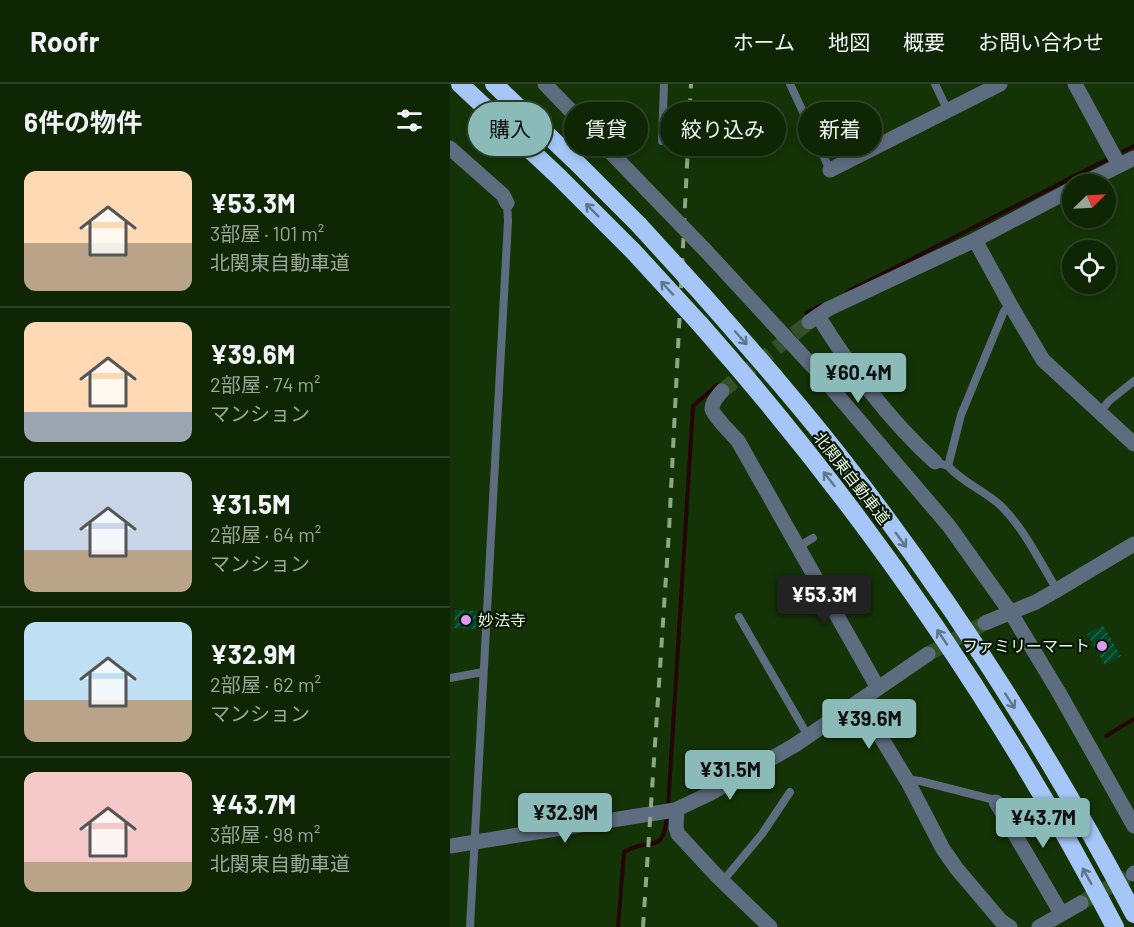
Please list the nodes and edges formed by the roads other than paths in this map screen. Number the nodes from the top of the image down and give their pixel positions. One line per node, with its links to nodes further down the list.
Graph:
1 (458, 84): 53 (highway, 北関東自動車道, one-way to 1, bridge)
2 (494, 84): 48 (highway, 北関東自動車道, one-way to 48, bridge)
3 (544, 84): 29 (street, bridge)
4 (664, 84): 9 (lane)
5 (790, 84): 14 (lane)
6 (935, 84): 10 (lane)
7 (1000, 84): 10 (street)
8 (1076, 84): 13 (street)
9 (663, 102)
10 (947, 109): 14 (street)
11 (450, 148): 17 (street)
12 (1134, 158): 13 (street)
13 (1119, 165): 15 (street)
14 (830, 170)
15 (1101, 174)
16 (1062, 194): 18 (street)
17 (507, 203): 33 (lane)
18 (975, 240): 19 (street); 24 (street)
19 (1011, 306): 22 (street); 24 (lane)
20 (1134, 381): 22 (lane)
21 (722, 392): 27 (street)
22 (1099, 413): 23 (street)
23 (1134, 444)
24 (942, 464): 28 (lane)
25 (813, 538): 27 (lane)
26 (1134, 544): 28 (street)
27 (798, 547): 35 (street)
28 (1057, 590): 29 (street)
29 (1011, 613): 31 (street); 42 (street)
30 (739, 617): 37 (lane)
31 (985, 623)
32 (928, 654): 35 (street)
33 (483, 672): 34 (lane); 43 (lane)
34 (450, 678)
35 (878, 688): 36 (street)
36 (859, 701): 37 (street); 38 (street)
37 (808, 736): 41 (street)
38 (908, 782): 40 (lane); 49 (street)
39 (790, 792): 45 (lane)
40 (996, 802): 47 (street)
41 (677, 809): 43 (street); 45 (street)
42 (1134, 826)
43 (475, 842): 44 (street); 50 (lane)
44 (450, 846)
45 (722, 882): 51 (street)
46 (1081, 903): 47 (street)
47 (1061, 913): 52 (street)
48 (1134, 914)
49 (1001, 925)
50 (470, 927)
51 (770, 927)
52 (1039, 927)
53 (1115, 927)

